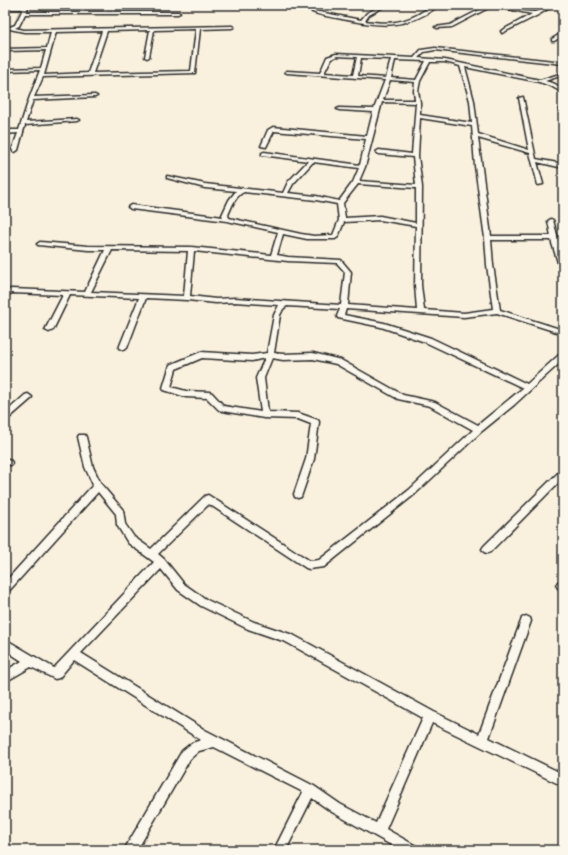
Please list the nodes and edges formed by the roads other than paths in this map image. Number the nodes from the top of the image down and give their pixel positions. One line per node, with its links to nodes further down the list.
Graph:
1 (385, 5): 11 (street)
2 (438, 5): 11 (street)
3 (492, 5): 10 (street); 14 (street)
4 (552, 5): 10 (street)
5 (26, 7): 6 (street); 9 (street)
6 (5, 8)
7 (178, 12): 9 (street)
8 (314, 12): 11 (street)
9 (23, 13): 15 (street)
10 (537, 14): 20 (street)
11 (364, 21)
12 (5, 27): 15 (street)
13 (232, 27): 17 (street)
14 (437, 27)
15 (11, 28): 19 (street)
16 (152, 28): 17 (street); 18 (street); 26 (street)
17 (198, 28): 36 (street)
18 (105, 29): 19 (street); 36 (street)
19 (54, 30): 23 (street)
20 (502, 32)
21 (563, 34): 22 (street)
22 (553, 40)
23 (49, 49): 24 (street); 32 (street)
24 (5, 50)
25 (359, 56): 27 (street); 37 (street); 39 (street)
26 (147, 57)
27 (393, 59): 28 (street); 40 (street)
28 (414, 60): 29 (street); 30 (street)
29 (429, 60): 31 (street); 41 (street)
30 (563, 63)
31 (462, 64): 42 (street); 54 (street)
32 (43, 69): 33 (street); 38 (street)
33 (5, 70)
34 (287, 72): 37 (street)
35 (563, 74): 42 (street)
36 (90, 75): 38 (street)
37 (321, 75): 39 (street)
38 (41, 76): 46 (street)
39 (356, 77): 40 (street)
40 (388, 79): 41 (street); 47 (street)
41 (418, 81): 48 (street)
42 (540, 81): 43 (street)
43 (563, 92)
44 (95, 96): 46 (street)
45 (521, 98): 62 (street)
46 (31, 99): 53 (street)
47 (379, 101): 48 (street); 50 (street)
48 (418, 102): 51 (street)
49 (339, 109): 50 (street)
50 (376, 111): 58 (street)
51 (417, 116): 54 (street); 64 (street)
52 (77, 120): 53 (street)
53 (23, 124): 55 (street)
54 (474, 125): 57 (street)
55 (20, 131): 56 (street); 60 (street)
56 (5, 132)
57 (475, 135): 62 (street); 82 (street)
58 (368, 138): 59 (street); 68 (street)
59 (264, 146)
60 (14, 150)
61 (379, 152): 64 (street)
62 (532, 152): 66 (street)
63 (264, 154): 65 (street)
64 (415, 156): 72 (street)
65 (312, 160): 68 (street); 74 (street)
66 (534, 160): 67 (street); 71 (street)
67 (563, 166)
68 (362, 167): 70 (street)
69 (169, 177): 73 (street)
70 (356, 182): 72 (street); 75 (street)
71 (540, 184)
72 (419, 187): 80 (street)
73 (239, 190): 74 (street); 77 (street)
74 (285, 194): 75 (street)
75 (340, 203): 78 (street)
76 (131, 207): 77 (street)
77 (227, 219): 81 (street)
78 (342, 220): 80 (street); 81 (street)
79 (551, 221): 83 (street)
80 (419, 225): 96 (street)
81 (281, 231): 87 (street)
82 (488, 238): 83 (street); 97 (street)
83 (554, 238): 88 (street)
84 (40, 244): 85 (street)
85 (109, 249): 86 (street); 91 (street)
86 (191, 249): 87 (street); 93 (street)
87 (288, 259): 95 (street)
88 (563, 269)
89 (5, 294): 90 (street)
90 (67, 294): 91 (street); 98 (street)
91 (88, 294): 92 (street)
92 (143, 297): 93 (street); 100 (street)
93 (187, 298): 94 (street)
94 (285, 304): 95 (street); 101 (street)
95 (344, 307): 96 (street); 103 (street)
96 (421, 312): 97 (street)
97 (498, 312): 99 (street)
98 (49, 330)
99 (563, 332)
100 (123, 348)
101 (270, 355): 105 (street); 105 (street); 107 (street)
102 (563, 356): 103 (street)
103 (527, 387): 107 (street)
104 (28, 397): 106 (street)
105 (264, 415): 111 (street)
106 (5, 417)
107 (479, 429): 113 (street)
108 (82, 437): 110 (street)
109 (563, 473): 112 (street)
110 (98, 486): 113 (street); 115 (street)
111 (298, 494)
112 (487, 549)
113 (151, 555): 114 (street)
114 (161, 562): 118 (street); 121 (street)
115 (5, 590)
116 (526, 621): 123 (street)
117 (5, 644): 119 (street)
118 (73, 654): 119 (street); 122 (street)
119 (31, 661): 120 (street)
120 (5, 677)
121 (430, 716): 123 (street); 126 (street)
122 (214, 741): 125 (street); 127 (street)
123 (482, 741): 124 (street)
124 (563, 780)
125 (310, 790): 126 (street); 128 (street)
126 (378, 830): 129 (street)
127 (130, 850)
128 (280, 850)
129 (412, 850)

